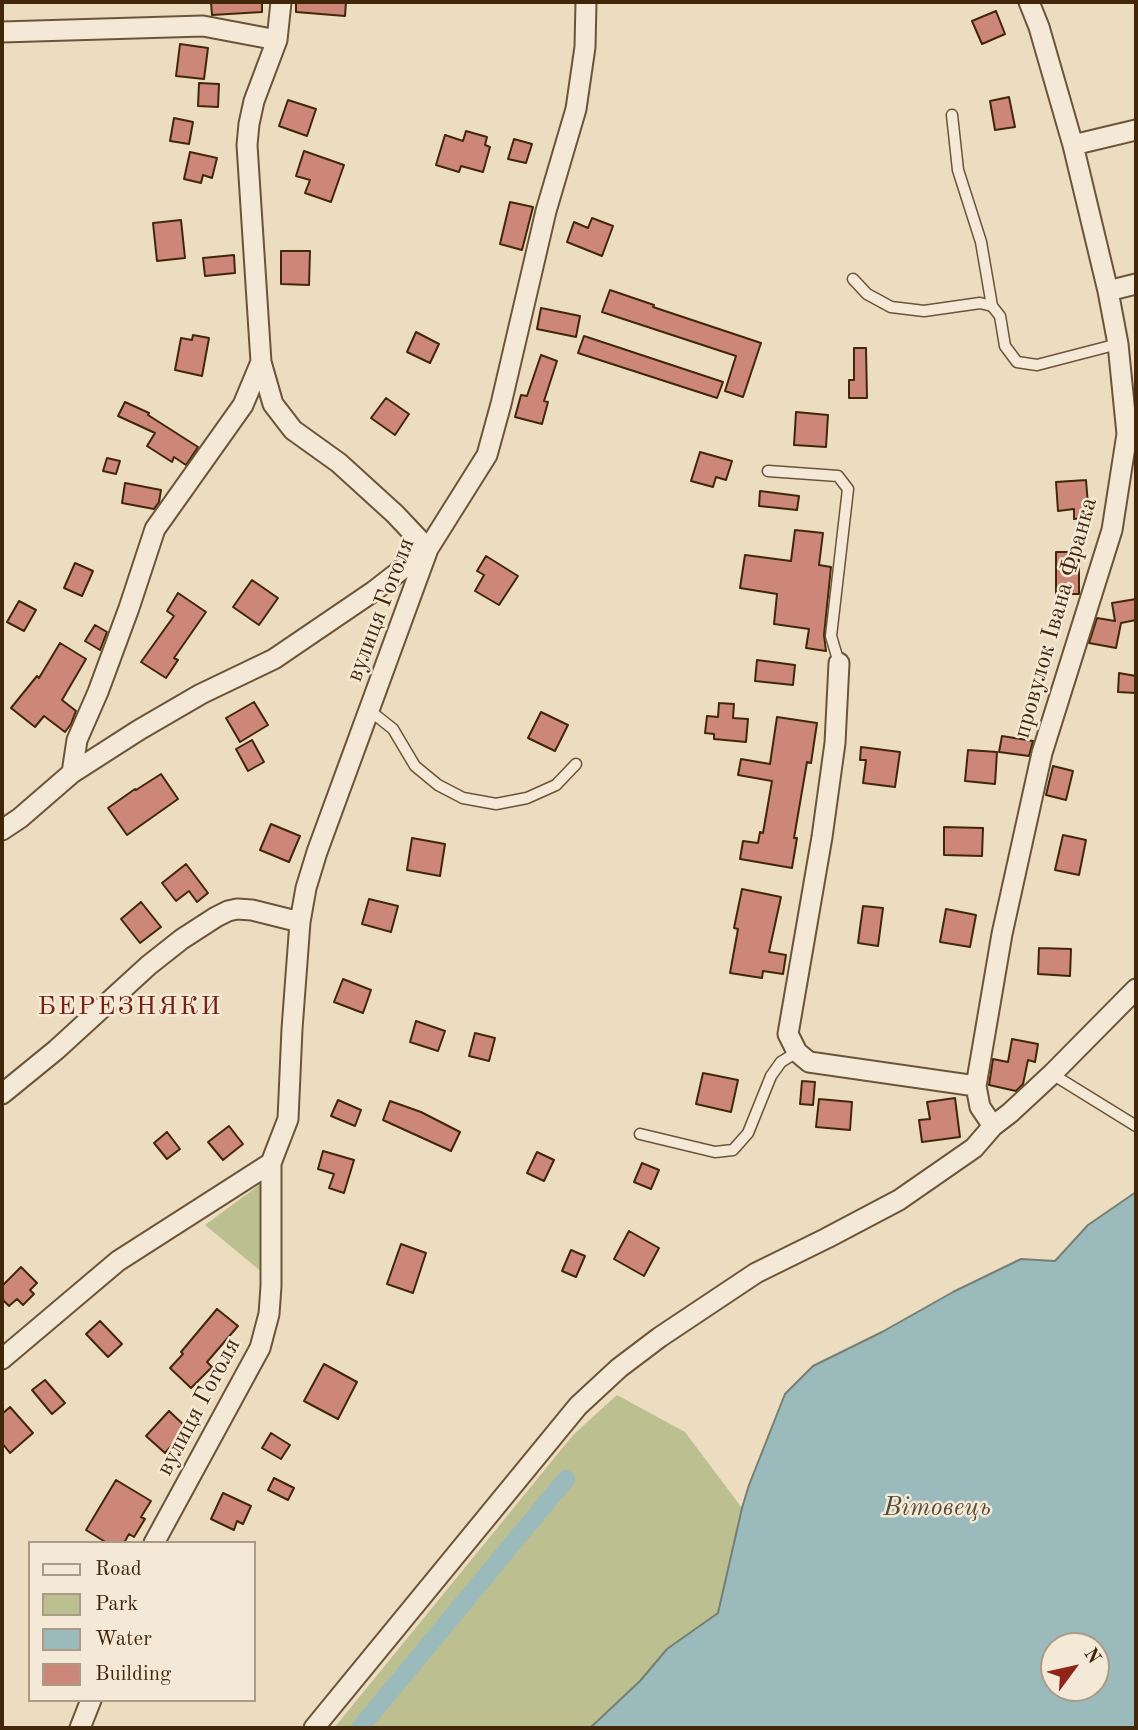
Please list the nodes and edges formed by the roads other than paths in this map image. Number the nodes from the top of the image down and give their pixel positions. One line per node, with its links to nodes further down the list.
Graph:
1 (281, 2): 5 (street)
2 (586, 2): 16 (street, вулиця Гоголя)
3 (1029, 2): 8 (street, провулок Івана Франка)
4 (2, 32): 5 (street)
5 (277, 40): 14 (street)
6 (952, 115): 12 (lane)
7 (1136, 130): 8 (street)
8 (1073, 145): 11 (street, провулок Івана Франка)
9 (853, 279): 12 (lane)
10 (1136, 284): 11 (street)
11 (1108, 291): 13 (street, провулок Івана Франка)
12 (992, 306): 13 (lane)
13 (1118, 344): 26 (street, провулок Івана Франка)
14 (261, 362): 16 (street); 20 (street)
15 (768, 471): 17 (lane)
16 (428, 548): 18 (street, вулиця Гоголя); 20 (street)
17 (839, 663): 24 (street)
18 (369, 710): 19 (lane); 22 (street, вулиця Гоголя)
19 (576, 764)
20 (72, 773): 21 (street)
21 (2, 830)
22 (300, 922): 27 (street); 31 (street, вулиця Гоголя)
23 (1136, 989): 25 (street)
24 (797, 1052): 26 (street); 30 (lane)
25 (1052, 1074): 28 (street); 29 (lane)
26 (976, 1086): 28 (street, провулок Івана Франка)
27 (2, 1094)
28 (993, 1126): 36 (street)
29 (1136, 1126)
30 (640, 1134)
31 (271, 1163): 32 (street); 33 (street, вулиця Гоголя)
32 (2, 1359)
33 (155, 1541)
34 (90, 1702): 35 (street)
35 (80, 1728)
36 (314, 1728)

